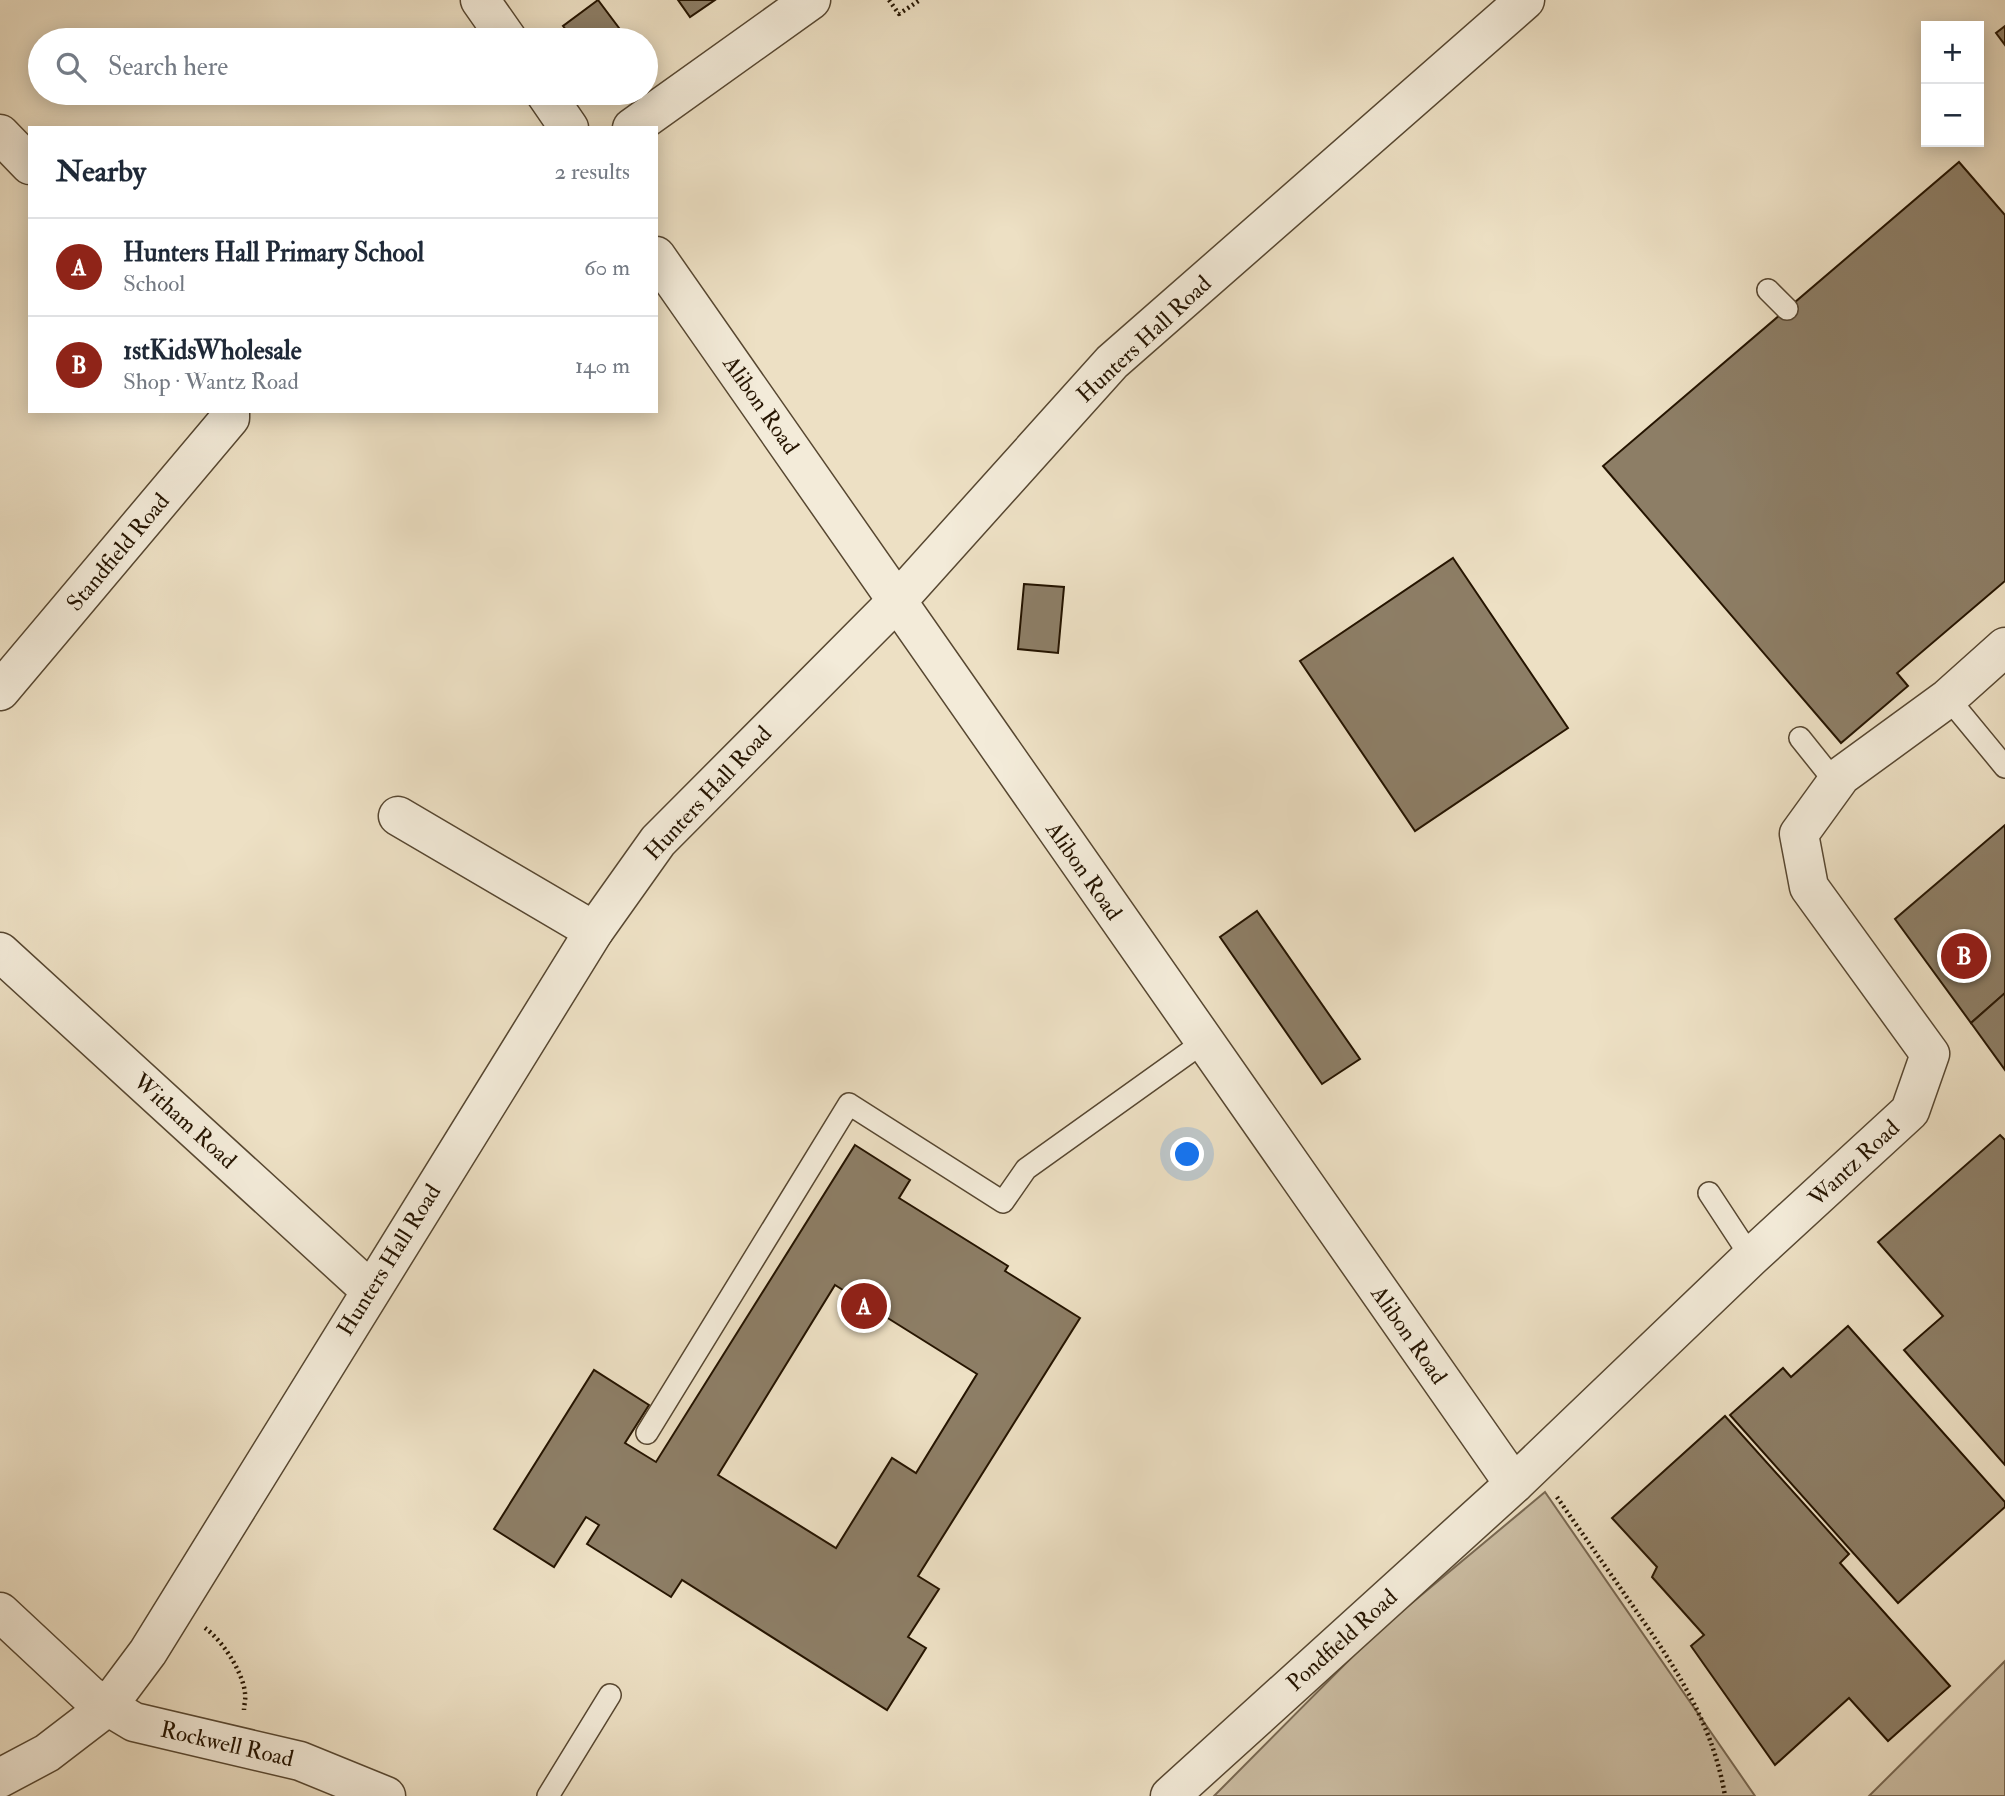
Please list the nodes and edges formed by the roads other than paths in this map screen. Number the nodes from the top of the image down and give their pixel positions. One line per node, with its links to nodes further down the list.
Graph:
1 (480, 0): 4 (street)
2 (811, 0): 7 (street)
3 (1525, 0): 14 (street, Hunters Hall Road)
4 (500, 28)
5 (553, 105): 6 (street)
6 (568, 126)
7 (635, 126)
8 (0, 134): 9 (street)
9 (28, 163)
10 (658, 259): 14 (street, Alibon Road)
11 (1768, 289): 12 (lane)
12 (1787, 309)
13 (230, 413): 16 (street, Standfield Road)
14 (898, 600): 22 (street, Hunters Hall Road); 24 (street, Alibon Road)
15 (2005, 648): 17 (street, Wantz Road)
16 (0, 691)
17 (1948, 698): 19 (lane); 20 (street, Wantz Road)
18 (1800, 738): 20 (lane)
19 (2005, 767)
20 (1836, 783): 26 (street, Wantz Road)
21 (398, 816): 22 (street)
22 (594, 931): 27 (street, Hunters Hall Road)
23 (0, 952): 27 (street, Witham Road)
24 (1205, 1041): 28 (lane); 29 (street, Alibon Road)
25 (1709, 1193): 26 (lane)
26 (1751, 1257): 29 (street, Wantz Road)
27 (370, 1290): 32 (street, Hunters Hall Road)
28 (647, 1433)
29 (1524, 1474): 36 (street, Pondfield Road)
30 (0, 1612): 32 (street, Rockwell Road)
31 (610, 1695): 35 (lane)
32 (107, 1707): 33 (street, Hunters Hall Road); 34 (street, Rockwell Road)
33 (0, 1778)
34 (386, 1796)
35 (548, 1796)
36 (1170, 1796)

